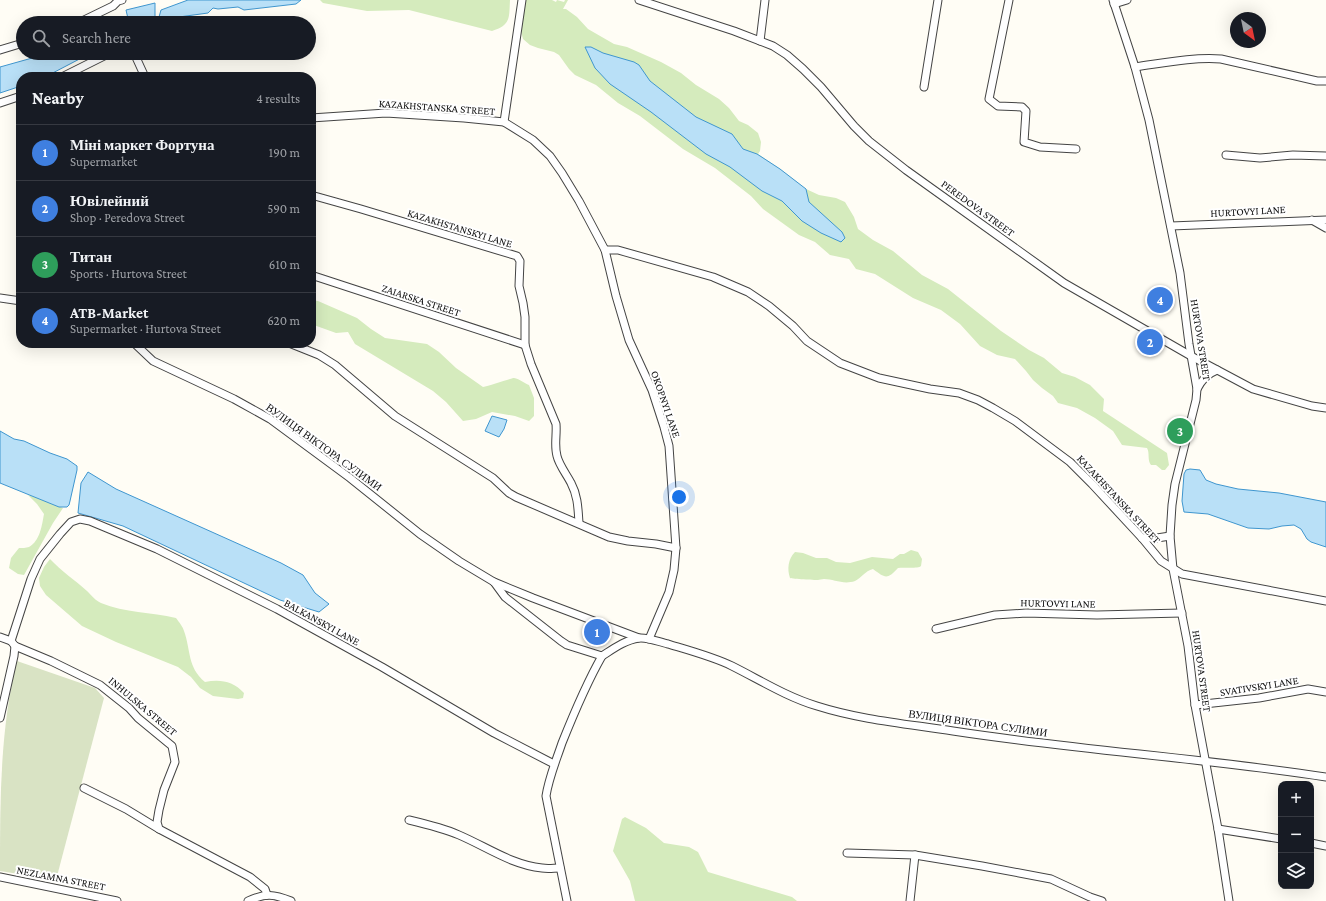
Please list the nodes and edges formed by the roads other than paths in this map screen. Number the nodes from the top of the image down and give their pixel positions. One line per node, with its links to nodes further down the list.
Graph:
1 (122, 0): 9 (street)
2 (522, 0): 23 (street)
3 (639, 0): 10 (street, PEREDOVA STREET)
4 (765, 0): 10 (street)
5 (938, 0): 19 (street)
6 (1009, 0): 24 (street)
7 (1127, 0): 8 (street)
8 (1113, 2): 15 (street, HURTOVA STREET)
9 (92, 16)
10 (760, 41): 39 (street, PEREDOVA STREET)
11 (16, 45): 12 (street)
12 (0, 50)
13 (96, 60): 16 (street)
14 (137, 60): 17 (street)
15 (1136, 67): 18 (street); 30 (street, HURTOVA STREET)
16 (72, 72)
17 (143, 72)
18 (1326, 80)
19 (924, 88)
20 (16, 98): 21 (street)
21 (0, 103)
22 (316, 118): 23 (street, KAZAKHSTANSKA STREET)
23 (504, 122): 32 (street, KAZAKHSTANSKA STREET)
24 (1076, 149)
25 (1226, 155): 26 (street)
26 (1326, 156)
27 (316, 196): 36 (street, KAZAKHSTANSKYI LANE)
28 (1310, 219): 29 (street, HURTOVYI LANE); 30 (street, HURTOVYI LANE); 31 (street)
29 (1326, 220)
30 (1171, 226): 39 (street, HURTOVA STREET)
31 (1326, 228)
32 (604, 250): 45 (street, KAZAKHSTANSKA STREET); 46 (street, OKOPNYI LANE)
33 (316, 277): 36 (street, ZAIARSKA STREET)
34 (0, 298): 35 (street)
35 (16, 300)
36 (525, 345): 43 (street)
37 (139, 348): 48 (street, ВУЛИЦЯ ВІКТОРА СУЛИМИ)
38 (302, 348): 43 (street)
39 (1191, 356): 40 (street, PEREDOVA STREET); 41 (street, HURTOVA STREET)
40 (1217, 370): 41 (street); 42 (street, PEREDOVA STREET)
41 (1197, 390): 44 (street, HURTOVA STREET)
42 (1326, 408)
43 (579, 523): 46 (street)
44 (1170, 536): 45 (street); 47 (street, HURTOVA STREET)
45 (1142, 538): 47 (street, KAZAKHSTANSKA STREET)
46 (676, 548): 54 (street, OKOPNYI LANE)
47 (1173, 568): 49 (street, KAZAKHSTANSKA STREET); 50 (street, HURTOVA STREET)
48 (494, 582): 53 (street, ВУЛИЦЯ ВІКТОРА СУЛИМИ); 56 (street, ВУЛИЦЯ ВІКТОРА СУЛИМИ)
49 (1326, 601)
50 (1182, 613): 51 (street, HURTOVYI LANE); 58 (street, HURTOVA STREET)
51 (936, 629)
52 (0, 637): 55 (street, INHULSKA STREET)
53 (640, 638): 54 (street, ВУЛИЦЯ ВІКТОРА СУЛИМИ); 56 (street, ВУЛИЦЯ ВІКТОРА СУЛИМИ)
54 (649, 639): 60 (street, ВУЛИЦЯ ВІКТОРА СУЛИМИ)
55 (13, 643): 59 (street); 61 (street, BALKANSKYI LANE); 65 (street, INHULSKA STREET)
56 (602, 656): 61 (street)
57 (1326, 692): 58 (street, SVATIVSKYI LANE)
58 (1195, 705): 60 (street, HURTOVA STREET)
59 (0, 718)
60 (1205, 760): 62 (street, ВУЛИЦЯ ВІКТОРА СУЛИМИ); 66 (street, HURTOVA STREET)
61 (554, 764): 72 (street)
62 (1326, 777)
63 (84, 788): 65 (street)
64 (409, 820): 72 (street)
65 (159, 828): 74 (street)
66 (1218, 829): 67 (street); 81 (street, HURTOVA STREET)
67 (1278, 839)
68 (1314, 844): 69 (street)
69 (1326, 846)
70 (847, 853): 71 (street)
71 (915, 855): 79 (street); 80 (street)
72 (560, 868): 78 (street)
73 (0, 877): 75 (street, NEZLAMNA STREET)
74 (267, 895): 76 (street); 77 (street)
75 (117, 901)
76 (248, 901)
77 (291, 901)
78 (567, 901)
79 (910, 901)
80 (1102, 901)
81 (1229, 901)

